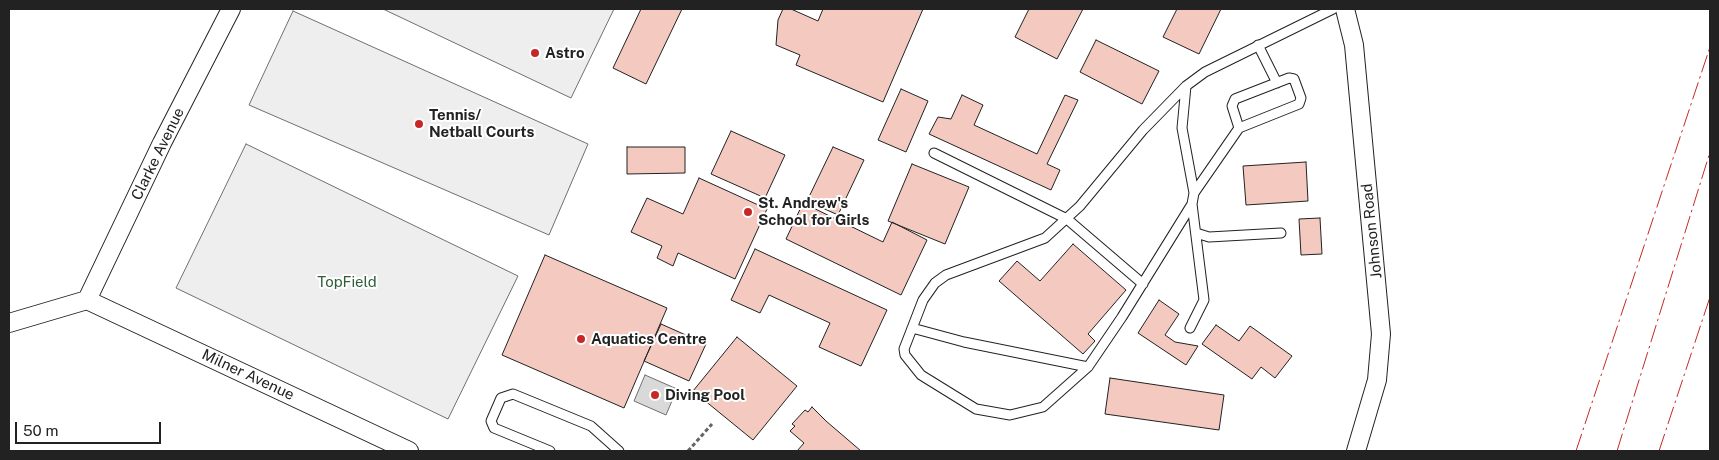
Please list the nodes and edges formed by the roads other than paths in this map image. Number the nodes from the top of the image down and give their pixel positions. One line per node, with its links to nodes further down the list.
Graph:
1 (231, 9): 15 (street, Clarke Avenue)
2 (1333, 9): 4 (lane)
3 (1345, 9): 23 (street, Johnson Road)
4 (1258, 45): 5 (lane); 6 (lane)
5 (1277, 83): 7 (lane); 7 (lane)
6 (1186, 86): 9 (lane); 11 (lane)
7 (1239, 128): 9 (lane)
8 (934, 153): 11 (lane)
9 (1194, 193): 10 (lane)
10 (1192, 204): 12 (lane); 14 (lane)
11 (1067, 219): 14 (lane); 17 (lane)
12 (1196, 233): 13 (lane); 18 (lane)
13 (1281, 233)
14 (1143, 284): 19 (lane)
15 (87, 300): 16 (street); 20 (street, Milner Avenue)
16 (9, 323)
17 (912, 328): 19 (lane); 19 (lane)
18 (1190, 328)
19 (1088, 366)
20 (405, 450)
21 (550, 451): 22 (lane)
22 (619, 451)
23 (1356, 451)

